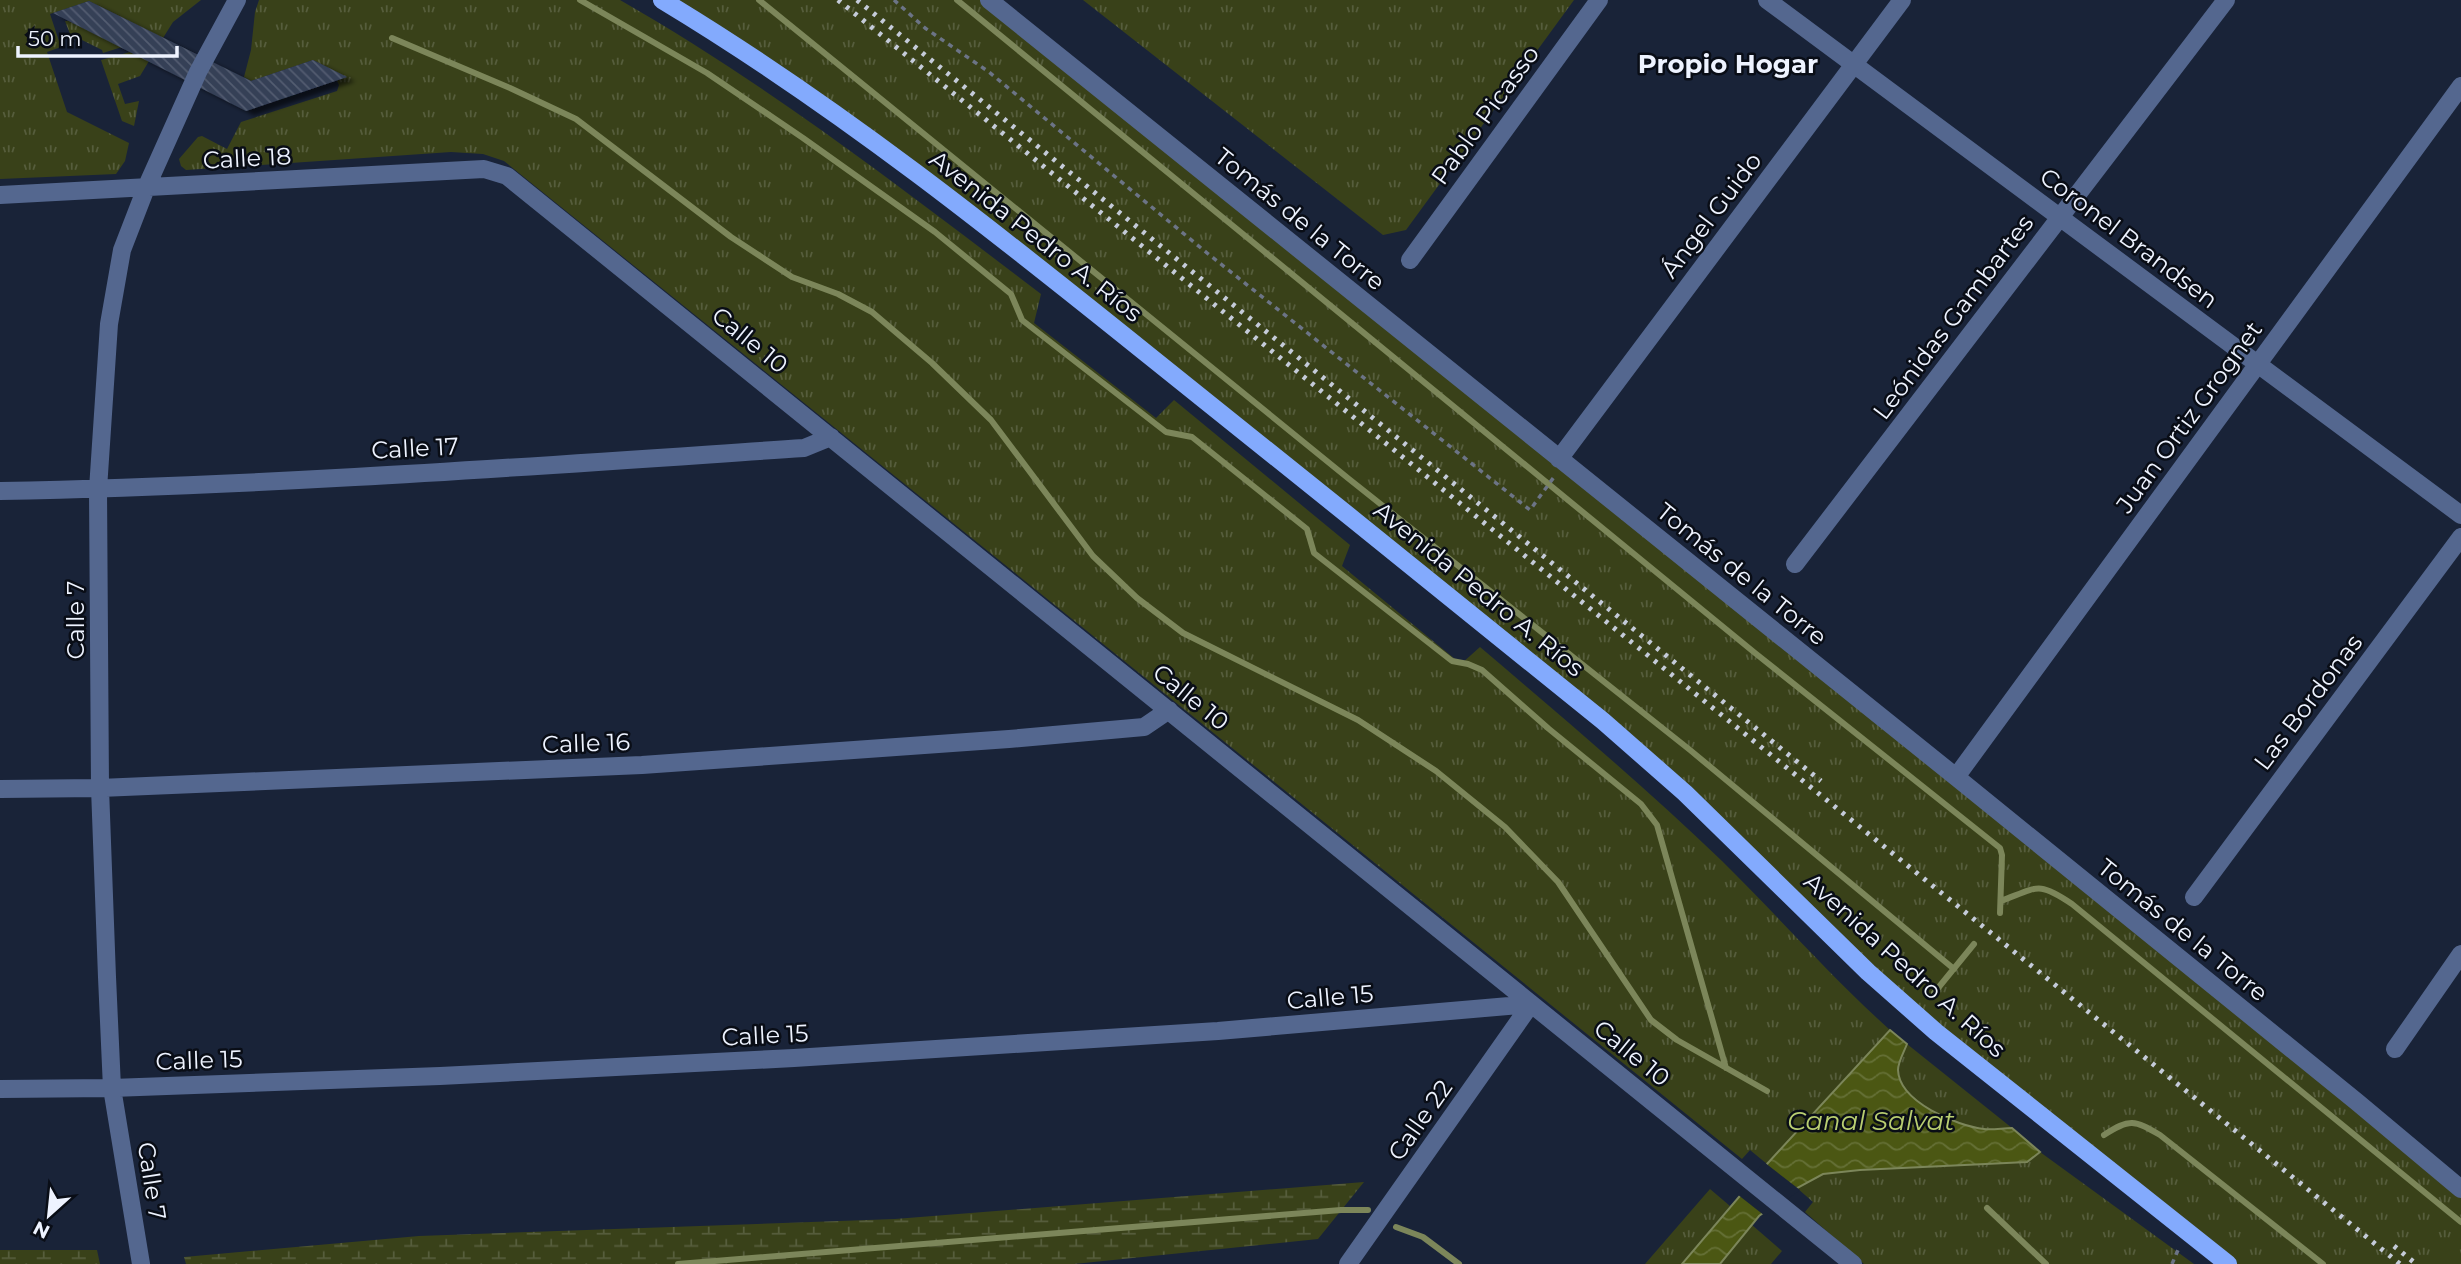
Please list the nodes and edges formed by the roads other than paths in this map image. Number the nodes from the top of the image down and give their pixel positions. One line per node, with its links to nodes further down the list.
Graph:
1 (237, 0): 11 (street, Calle 7)
2 (662, 0): 37 (main road, Avenida Pedro A. Ríos)
3 (989, 0): 17 (street, Tomás de la Torre)
4 (1599, 0): 14 (street, Pablo Picasso)
5 (1767, 0): 8 (street, Coronel Brandsen)
6 (1902, 0): 8 (street, Ángel Guido)
7 (2226, 0): 13 (street, Leónidas Gambartes)
8 (1854, 65): 13 (street, Coronel Brandsen); 17 (street, Ángel Guido)
9 (2461, 86): 15 (street, Juan Ortiz Grognet)
10 (496, 171): 11 (street, Calle 18); 16 (street, Calle 10)
11 (146, 188): 12 (street, Calle 18); 18 (street, Calle 7)
12 (0, 195)
13 (2060, 217): 15 (street, Coronel Brandsen); 22 (street, Leónidas Gambartes)
14 (1410, 260)
15 (2258, 364): 20 (street, Coronel Brandsen); 24 (street, Juan Ortiz Grognet)
16 (831, 437): 18 (street, Calle 17); 23 (street, Calle 10)
17 (1559, 459): 24 (street, Tomás de la Torre)
18 (99, 489): 19 (street, Calle 17); 25 (street, Calle 7)
19 (0, 491)
20 (2461, 515)
21 (2461, 537): 27 (street, Las Bordonas)
22 (1795, 564)
23 (1168, 710): 25 (street, Calle 16); 29 (street, Calle 10)
24 (1956, 777): 33 (street, Tomás de la Torre)
25 (100, 788): 26 (street, Calle 16); 31 (street, Calle 7)
26 (0, 789)
27 (2193, 897)
28 (2461, 954): 30 (street)
29 (1531, 1004): 31 (street, Calle 15); 35 (street, Calle 22); 36 (street, Calle 10)
30 (2395, 1049)
31 (112, 1088): 32 (street, Calle 15); 34 (street, Calle 7)
32 (0, 1089)
33 (2461, 1189)
34 (141, 1264)
35 (1348, 1264)
36 (1853, 1264)
37 (2228, 1264)

